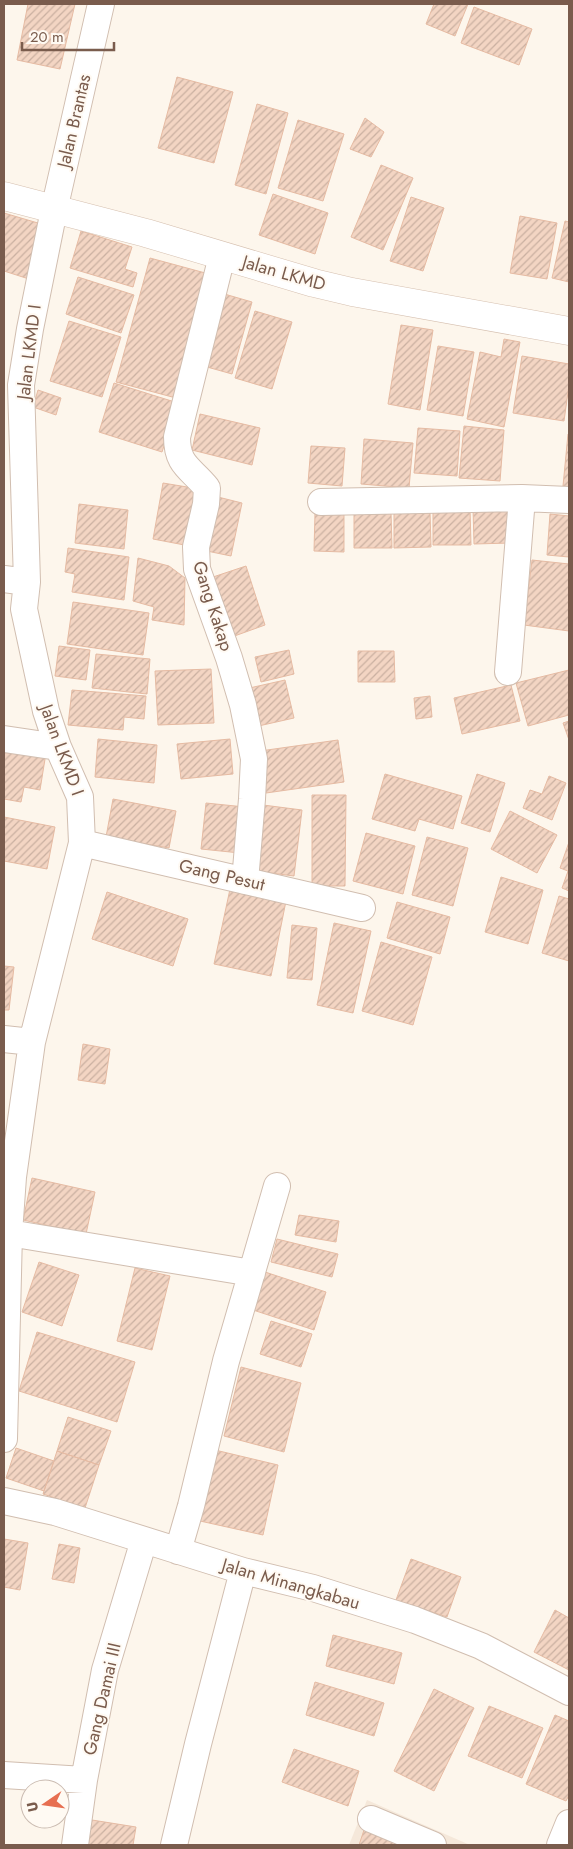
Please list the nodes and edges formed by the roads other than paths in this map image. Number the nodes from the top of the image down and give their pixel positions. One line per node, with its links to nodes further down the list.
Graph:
1 (101, 4): 3 (street, Jalan Brantas)
2 (4, 196): 3 (street, Jalan LKMD)
3 (54, 210): 4 (street, Jalan LKMD); 9 (street, Jalan LKMD I)
4 (222, 256): 5 (street, Jalan LKMD); 14 (street, Gang Kakap)
5 (569, 331)
6 (522, 498): 7 (street); 8 (street); 10 (street)
7 (569, 500)
8 (321, 502)
9 (15, 581): 12 (street, Jalan LKMD I)
10 (508, 672)
11 (4, 739): 12 (street)
12 (58, 747): 13 (street, Jalan LKMD I)
13 (82, 843): 14 (street, Gang Pesut); 17 (street, Jalan LKMD I)
14 (245, 881): 15 (street, Gang Pesut)
15 (362, 908)
16 (4, 1038): 17 (street)
17 (32, 1042): 18 (street, Jalan LKMD I)
18 (8, 1176): 20 (street, Jalan LKMD I)
19 (277, 1186): 21 (street)
20 (9, 1233): 21 (street); 22 (street, Jalan LKMD I)
21 (252, 1273): 25 (street)
22 (4, 1439)
23 (4, 1501): 24 (street, Jalan Minangkabau)
24 (144, 1540): 25 (street, Jalan Minangkabau); 29 (street, Gang Damai III)
25 (178, 1551): 26 (street, Jalan Minangkabau)
26 (243, 1571): 27 (street, Jalan Minangkabau); 33 (street)
27 (569, 1692)
28 (4, 1775): 29 (street, Gang Damai III)
29 (84, 1780): 32 (street)
30 (371, 1819): 34 (street)
31 (569, 1822): 35 (street)
32 (76, 1845)
33 (174, 1845)
34 (433, 1845)
35 (560, 1845)

